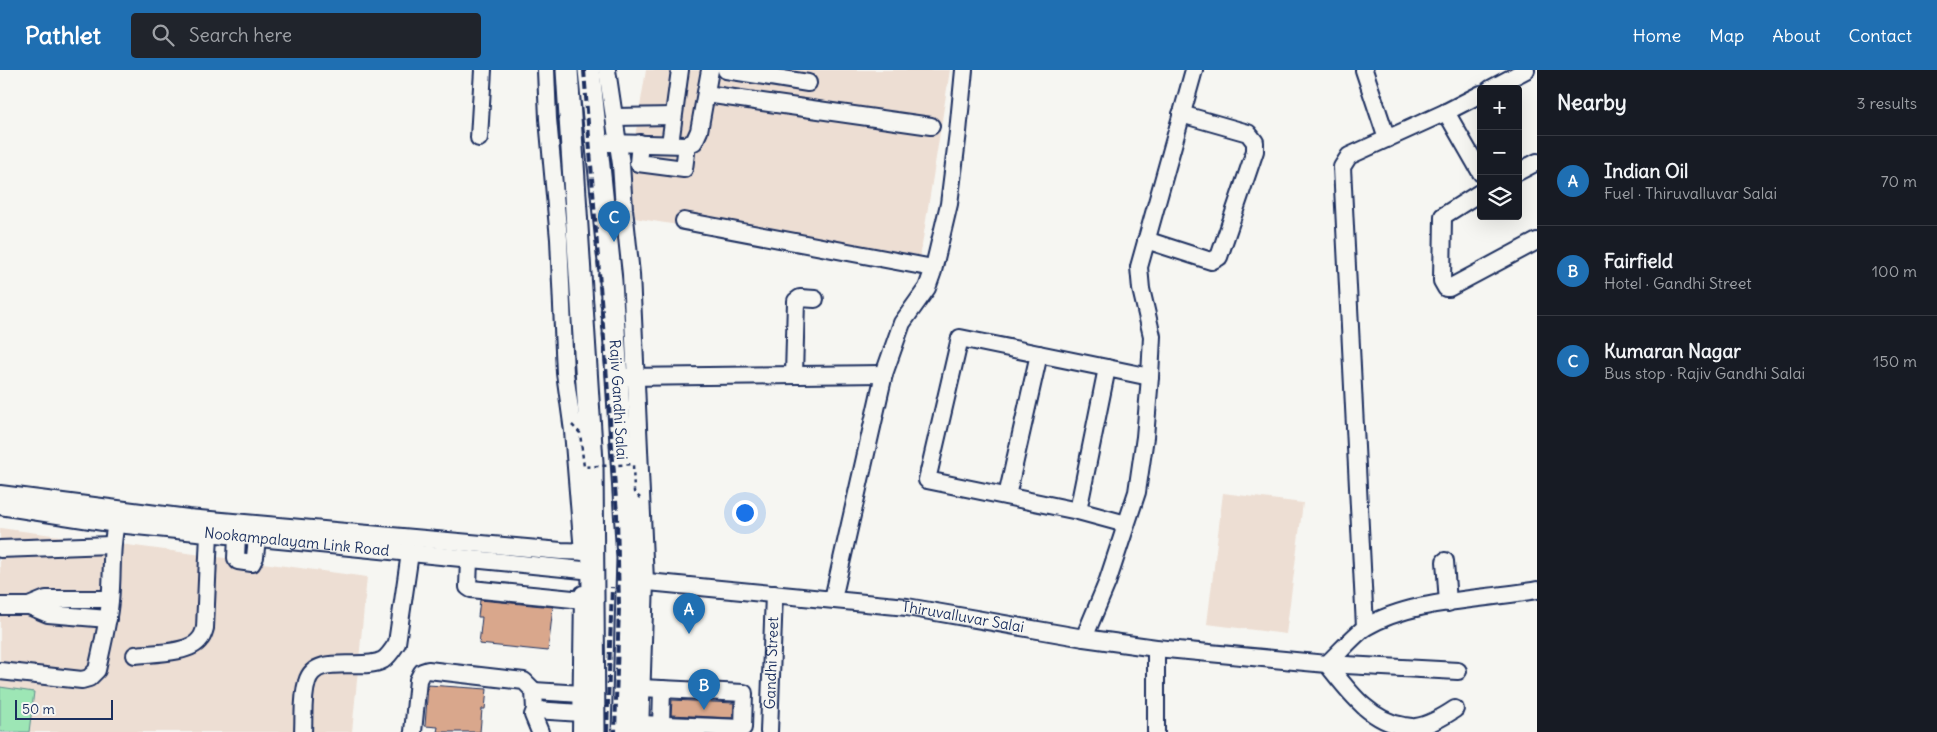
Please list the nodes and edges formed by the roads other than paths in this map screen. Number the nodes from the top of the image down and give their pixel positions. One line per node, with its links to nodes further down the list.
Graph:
1 (483, 70): 22 (street)
2 (546, 70): 57 (street)
3 (567, 70): 57 (main road, Rajiv Gandhi Salai)
4 (589, 70): 24 (main road, Rajiv Gandhi Salai)
5 (607, 70): 20 (street)
6 (680, 70): 19 (street)
7 (710, 70): 15 (street)
8 (726, 70): 13 (street)
9 (964, 70): 36 (street)
10 (1194, 70): 18 (street)
11 (1364, 70): 23 (street)
12 (1526, 70): 14 (street)
13 (808, 83)
14 (1498, 85)
15 (706, 94): 21 (street); 28 (street)
16 (1477, 96): 17 (street)
17 (1446, 112): 23 (street); 30 (street)
18 (1181, 114): 34 (street); 34 (street)
19 (673, 116): 20 (street); 27 (street)
20 (614, 117): 25 (street)
21 (931, 126)
22 (479, 138)
23 (1387, 139): 69 (street)
24 (596, 142): 25 (street); 42 (main road, Rajiv Gandhi Salai)
25 (617, 143): 26 (street); 42 (street)
26 (640, 144): 27 (street); 28 (street)
27 (670, 144): 28 (street)
28 (688, 144)
29 (1537, 162): 31 (street)
30 (1477, 166)
31 (1522, 170)
32 (1477, 195): 35 (street)
33 (684, 221): 36 (street)
34 (1146, 240): 43 (street)
35 (1537, 241)
36 (933, 268): 40 (street)
37 (815, 299): 41 (street)
38 (1039, 354): 39 (street); 45 (street); 45 (street)
39 (1106, 368): 43 (street); 47 (street)
40 (884, 374): 41 (street); 63 (street)
41 (794, 375): 42 (street)
42 (625, 376): 59 (street); 59 (main road, Rajiv Gandhi Salai)
43 (1150, 377): 49 (street)
44 (0, 494): 57 (street, Nookampalayam Link Road)
45 (1007, 496): 47 (street)
46 (0, 506): 48 (street, Nookampalayam Link Road)
47 (1078, 510): 49 (street)
48 (116, 524): 50 (street, Nookampalayam Link Road); 53 (street)
49 (1126, 524): 70 (street)
50 (210, 534): 51 (street, Nookampalayam Link Road); 72 (street)
51 (237, 536): 52 (street, Nookampalayam Link Road); 52 (street)
52 (257, 538): 55 (street, Nookampalayam Link Road)
53 (111, 545): 54 (street); 62 (street)
54 (0, 550)
55 (410, 553): 56 (street, Nookampalayam Link Road); 86 (street)
56 (469, 559): 57 (street, Nookampalayam Link Road); 64 (street)
57 (588, 561): 64 (street); 90 (main road, Rajiv Gandhi Salai)
58 (1445, 561): 65 (street)
59 (636, 581): 61 (street, Thiruvalluvar Salai); 76 (street); 84 (main road, Rajiv Gandhi Salai)
60 (1537, 590): 65 (street)
61 (774, 594): 63 (street, Thiruvalluvar Salai); 91 (street, Gandhi Street)
62 (110, 599): 67 (street); 68 (street)
63 (833, 599): 70 (street, Thiruvalluvar Salai)
64 (583, 600): 79 (street)
65 (1448, 603): 69 (street)
66 (0, 606): 67 (street)
67 (29, 606): 68 (street)
68 (108, 619): 74 (street)
69 (1365, 627): 73 (street)
70 (1084, 638): 71 (street, Thiruvalluvar Salai)
71 (1156, 648): 73 (street, Thiruvalluvar Salai); 92 (street)
72 (135, 655)
73 (1327, 664): 75 (street, Thiruvalluvar Salai); 85 (street)
74 (0, 671)
75 (1458, 671)
76 (641, 688): 77 (street); 84 (street)
77 (662, 689): 83 (street); 83 (street)
78 (534, 691): 79 (street); 81 (street); 87 (street)
79 (582, 694): 82 (street)
80 (1455, 709): 85 (street)
81 (535, 710): 82 (street); 88 (street)
82 (581, 713): 89 (street)
83 (661, 725): 84 (street)
84 (634, 729)
85 (1414, 730)
86 (303, 732)
87 (413, 732)
88 (540, 732)
89 (581, 732)
90 (594, 732)
91 (769, 732)
92 (1156, 732)

